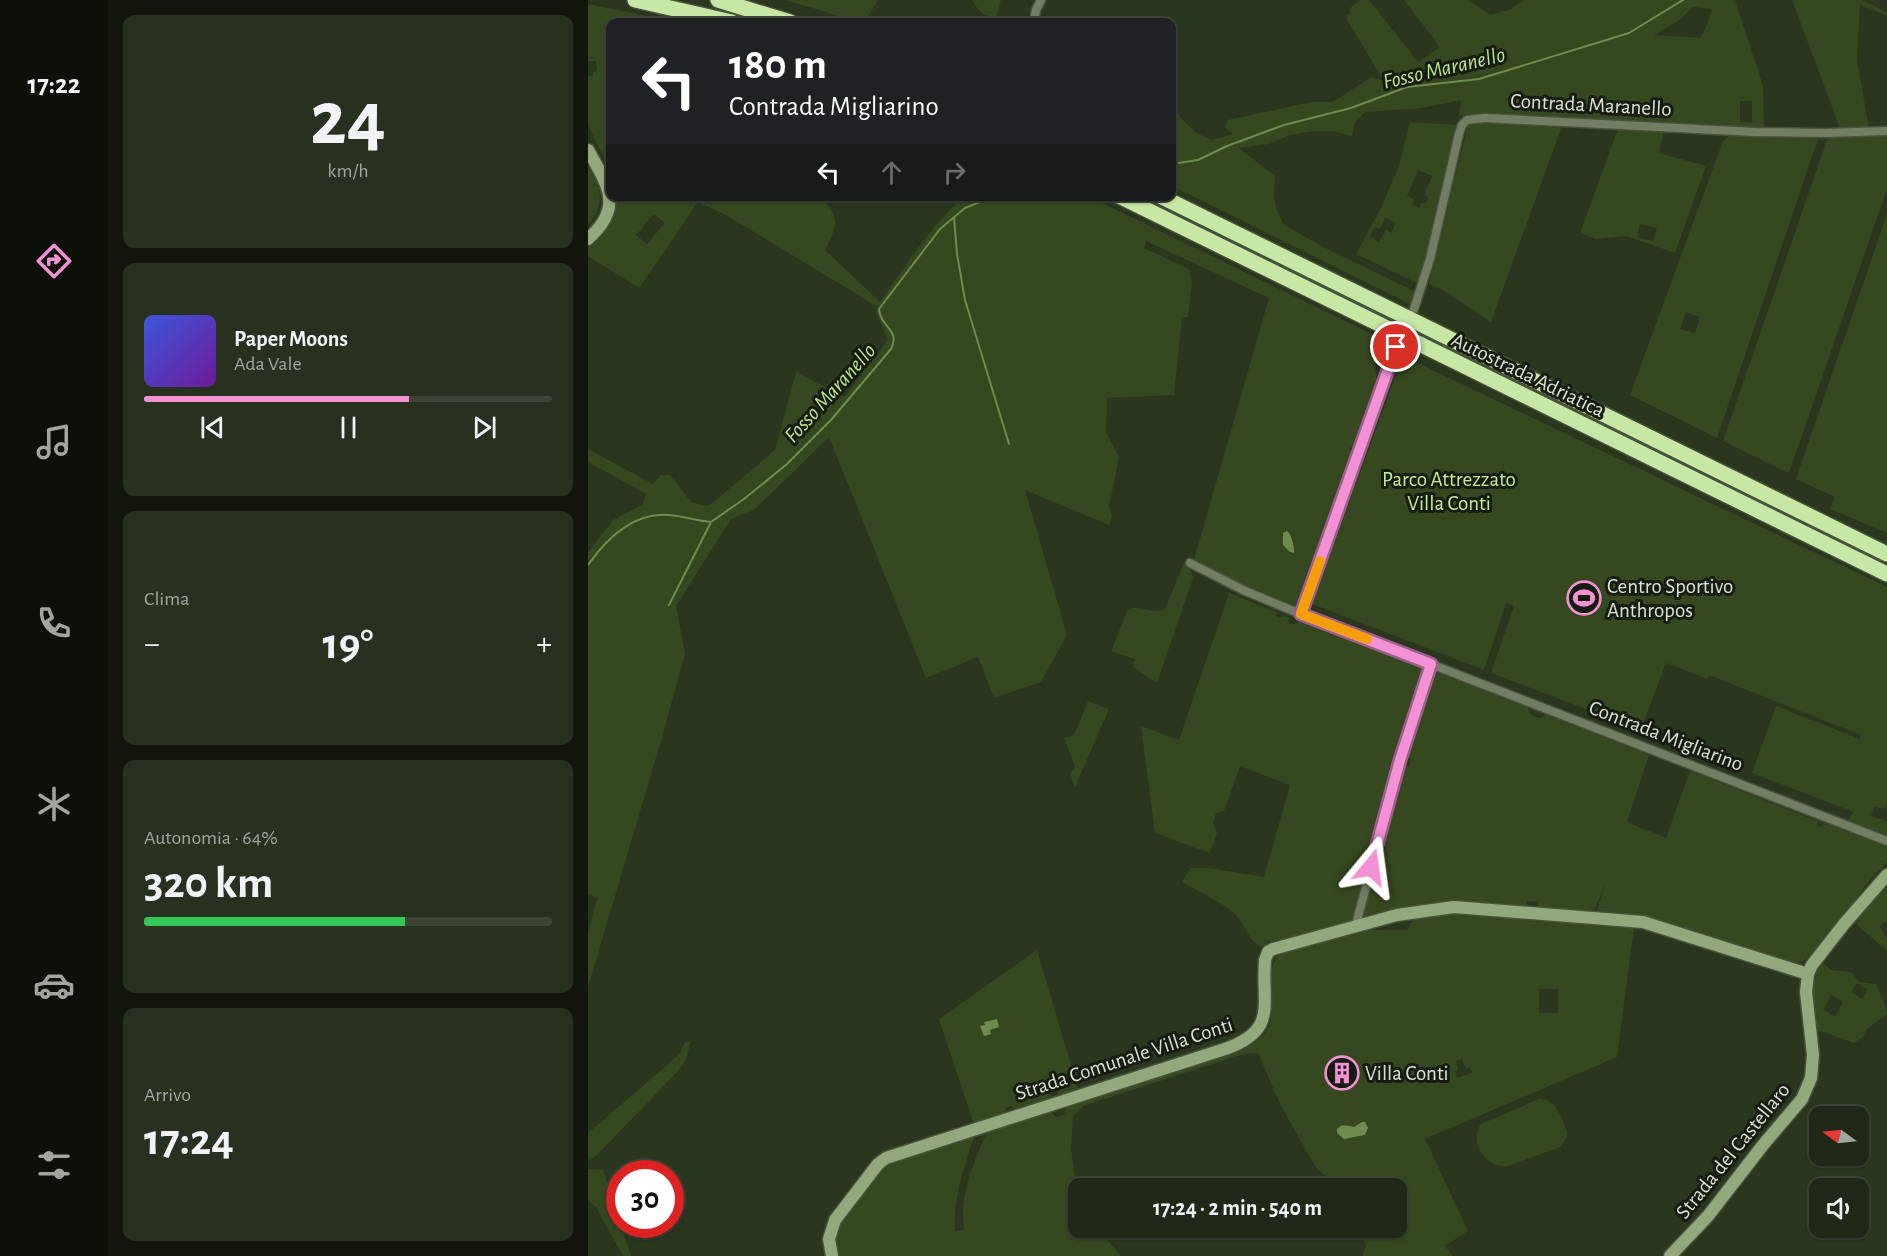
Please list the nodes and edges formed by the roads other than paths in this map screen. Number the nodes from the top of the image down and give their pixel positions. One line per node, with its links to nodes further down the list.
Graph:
1 (635, 0): 4 (highway)
2 (718, 0): 5 (highway)
3 (1041, 0): 6 (street)
4 (714, 18)
5 (777, 18)
6 (1035, 18)
7 (1887, 131): 14 (street, Contrada Maranello)
8 (588, 150): 9 (street)
9 (606, 184)
10 (613, 201): 13 (street)
11 (1129, 201): 18 (highway, Autostrada Adriatica)
12 (1170, 201): 16 (highway, Autostrada Adriatica)
13 (588, 239)
14 (1414, 309)
15 (1396, 347): 19 (street)
16 (1887, 554)
17 (1190, 564): 19 (street, Contrada Migliarino)
18 (1887, 574)
19 (1301, 614): 20 (street, Contrada Migliarino)
20 (1431, 664): 21 (street, Contrada Migliarino); 23 (street)
21 (1887, 841)
22 (1887, 875): 24 (street)
23 (1355, 928): 24 (street, Strada Comunale Villa Conti); 25 (street, Strada Comunale Villa Conti)
24 (1808, 974): 26 (street, Strada del Castellaro)
25 (832, 1256)
26 (1670, 1256)

